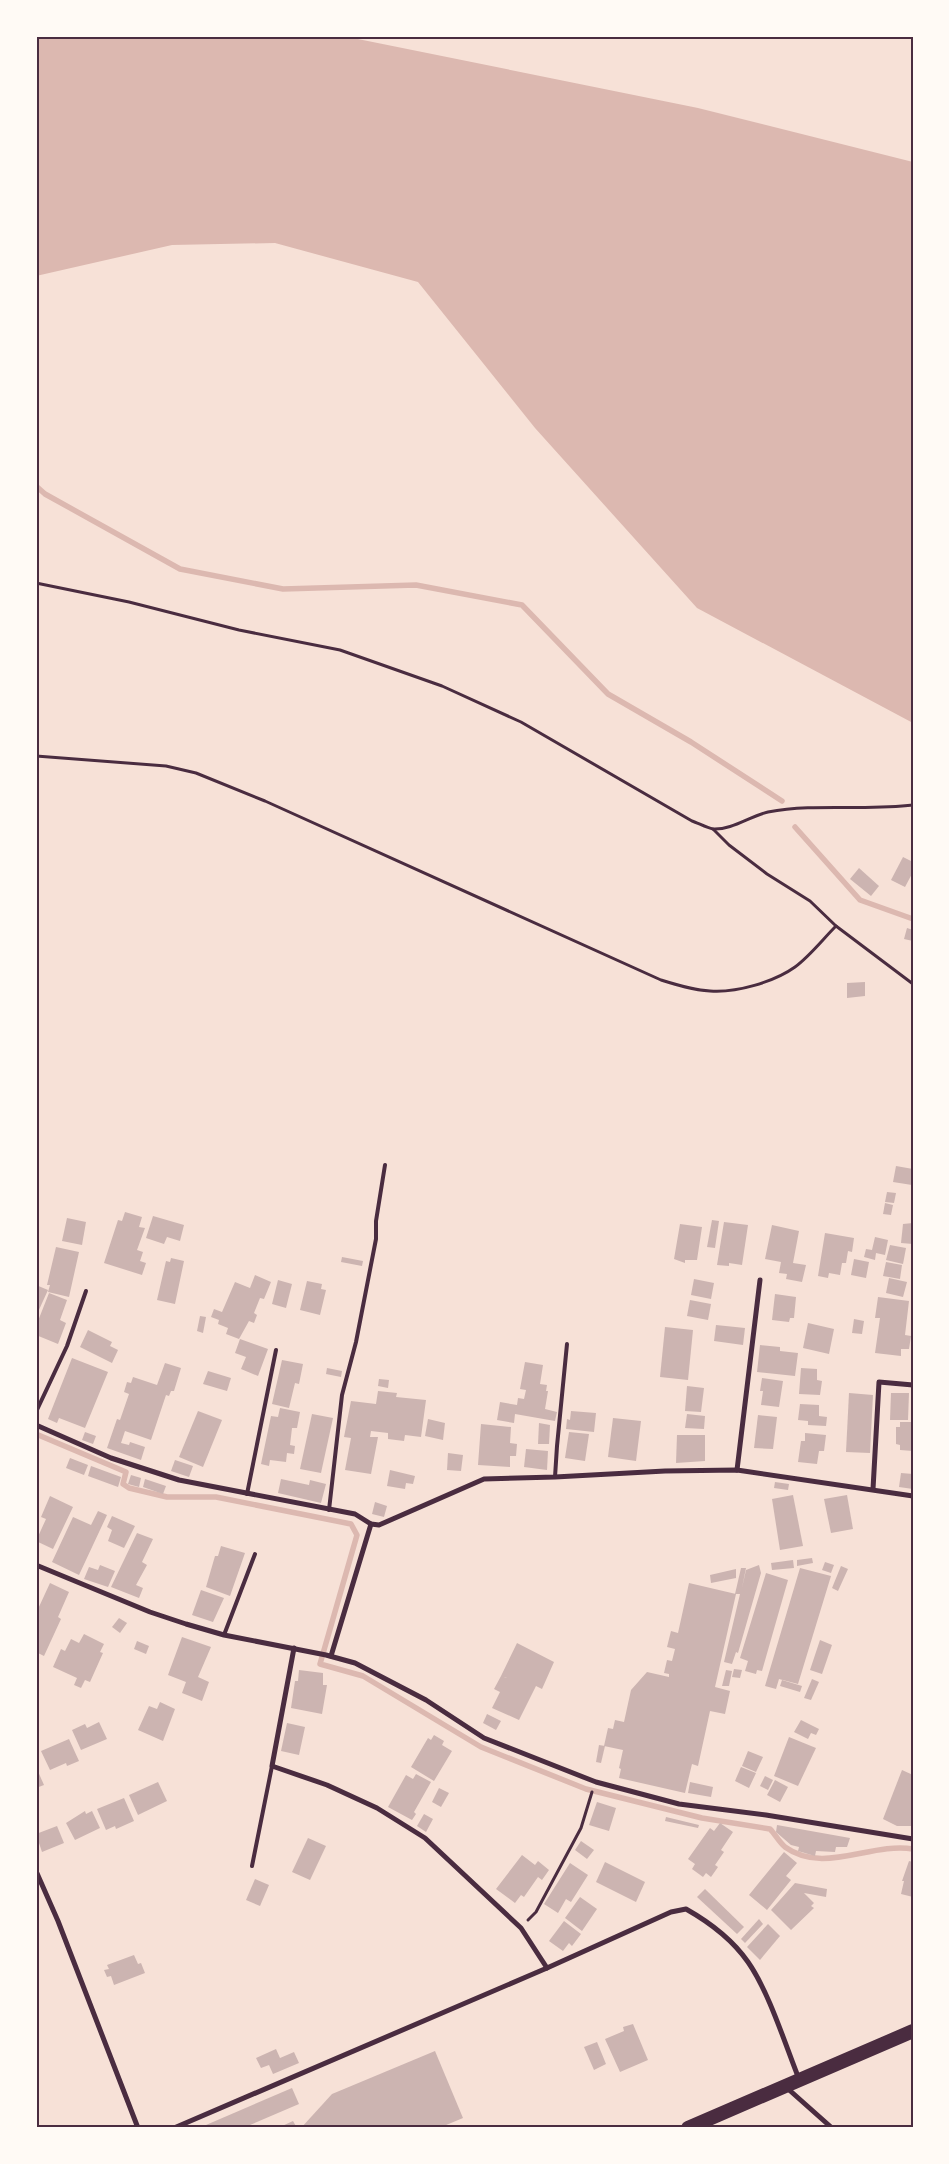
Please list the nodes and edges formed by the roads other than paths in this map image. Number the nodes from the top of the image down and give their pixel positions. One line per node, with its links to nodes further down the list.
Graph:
1 (385, 1165): 14 (lane)
2 (760, 1280): 9 (street)
3 (86, 1291): 7 (lane)
4 (567, 1344): 10 (lane)
5 (276, 1350): 12 (lane)
6 (913, 1385): 11 (street)
7 (36, 1412)
8 (36, 1425): 12 (street)
9 (737, 1470): 10 (street); 11 (street)
10 (555, 1477): 15 (street)
11 (873, 1489): 13 (street)
12 (247, 1494): 14 (street)
13 (913, 1496)
14 (330, 1510): 15 (street)
15 (372, 1524): 20 (street)
16 (255, 1554): 18 (lane)
17 (36, 1565): 18 (street)
18 (224, 1635): 19 (street)
19 (294, 1648): 20 (street); 21 (street)
20 (329, 1656): 22 (street)
21 (272, 1766): 23 (lane); 25 (street)
22 (913, 1839)
23 (252, 1866)
24 (36, 1871): 29 (street)
25 (547, 1968): 27 (street); 30 (street)
26 (913, 2031): 27 (highway)
27 (800, 2080): 28 (highway)
28 (784, 2086): 31 (highway); 32 (street)
29 (138, 2128)
30 (174, 2128)
31 (688, 2128)
32 (832, 2128)

